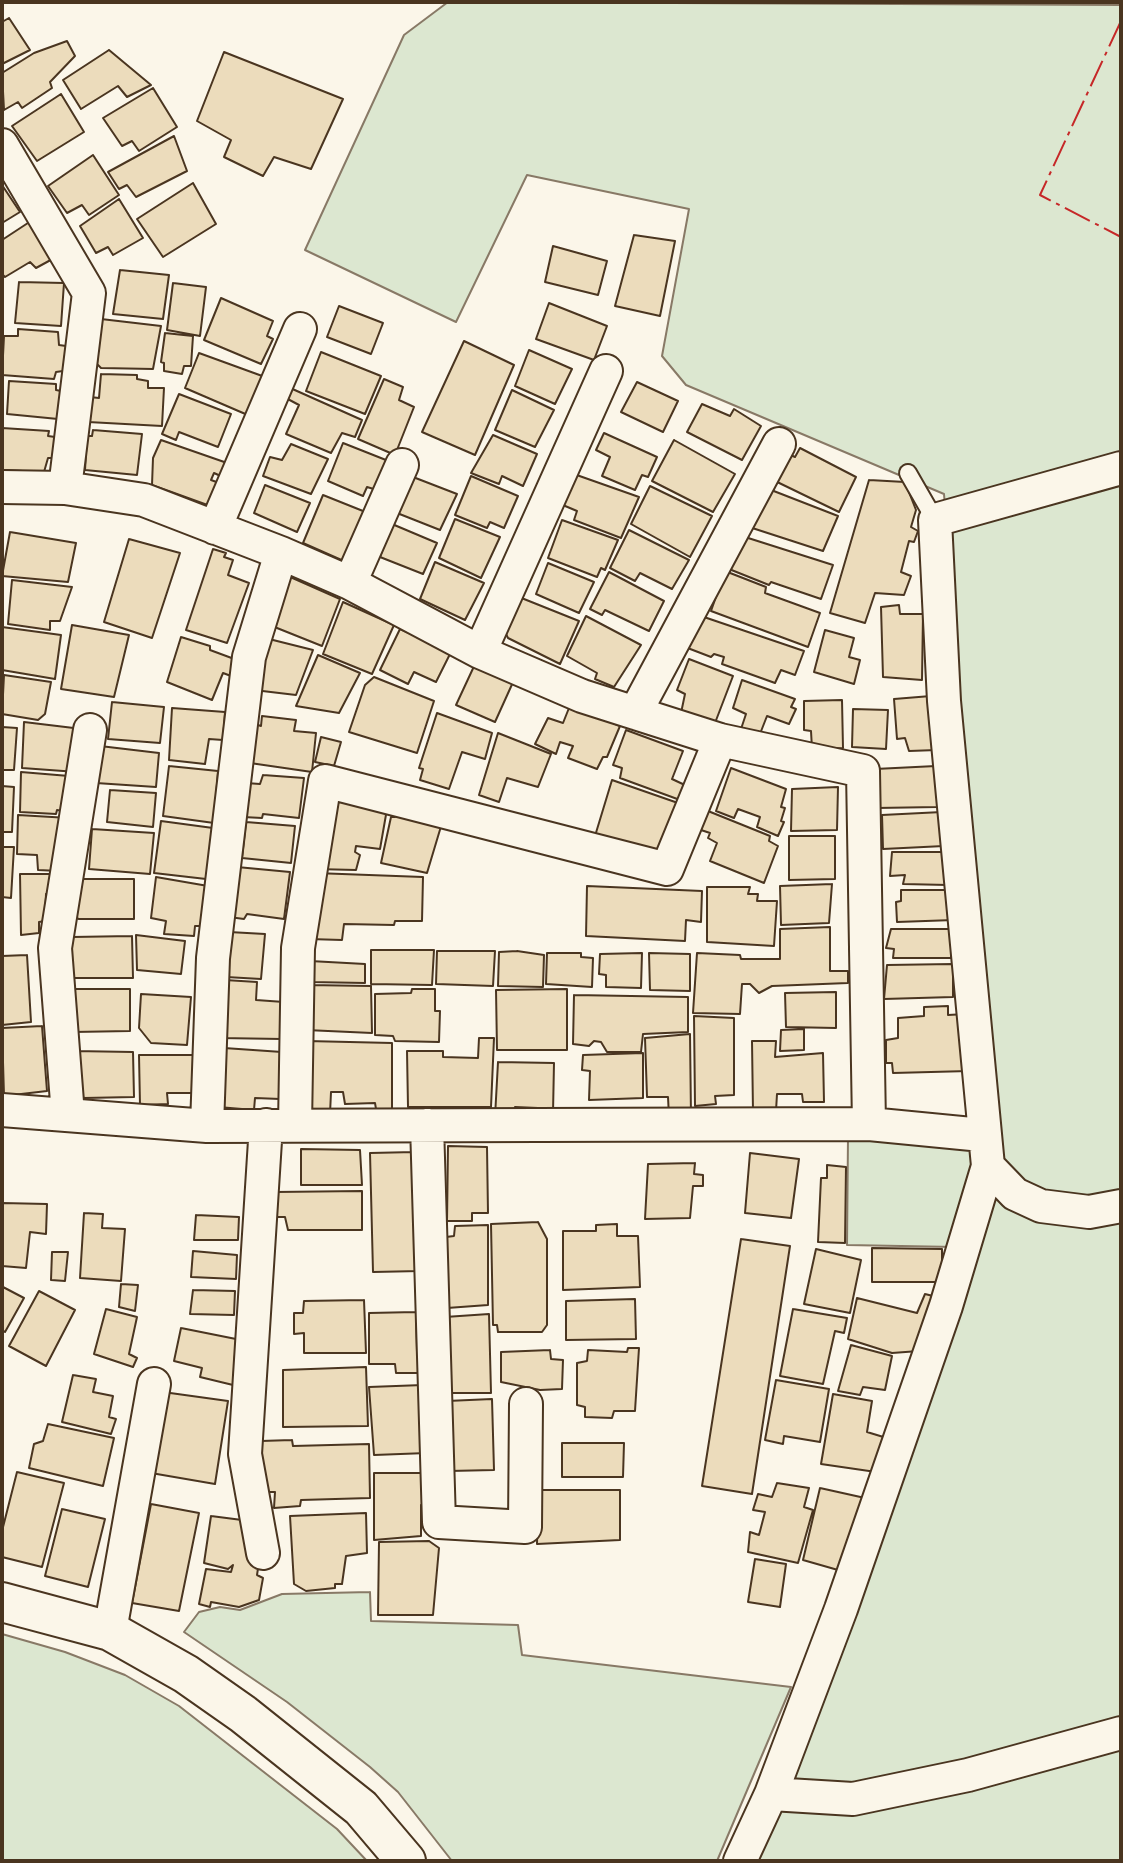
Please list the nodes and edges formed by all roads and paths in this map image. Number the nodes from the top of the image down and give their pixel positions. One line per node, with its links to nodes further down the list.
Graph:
1 (2, 145): 9 (street)
2 (300, 329): 11 (street)
3 (606, 371): 14 (street)
4 (779, 444): 15 (street)
5 (402, 465): 13 (street)
6 (1121, 468): 10 (street)
7 (908, 473): 10 (lane)
8 (2, 487): 9 (street)
9 (65, 488): 11 (street)
10 (935, 520): 24 (street)
11 (215, 528): 12 (street)
12 (281, 553): 13 (street); 23 (street)
13 (350, 583): 14 (street)
14 (480, 652): 15 (street)
15 (635, 713): 17 (street)
16 (90, 730): 19 (street)
17 (720, 740): 20 (street); 21 (street)
18 (2, 1110): 19 (street)
19 (68, 1115): 23 (street)
20 (869, 1124): 22 (street); 24 (street)
21 (281, 1125): 22 (street); 23 (street); 29 (street)
22 (427, 1125): 28 (street)
23 (207, 1126)
24 (982, 1135): 25 (street)
25 (988, 1166): 26 (street); 33 (street)
26 (1121, 1206)
27 (154, 1384): 31 (street)
28 (526, 1404)
29 (263, 1553)
30 (2, 1602): 31 (street)
31 (110, 1631): 34 (street)
32 (1121, 1733): 33 (street)
33 (771, 1794): 35 (street)
34 (406, 1861)
35 (740, 1861)

